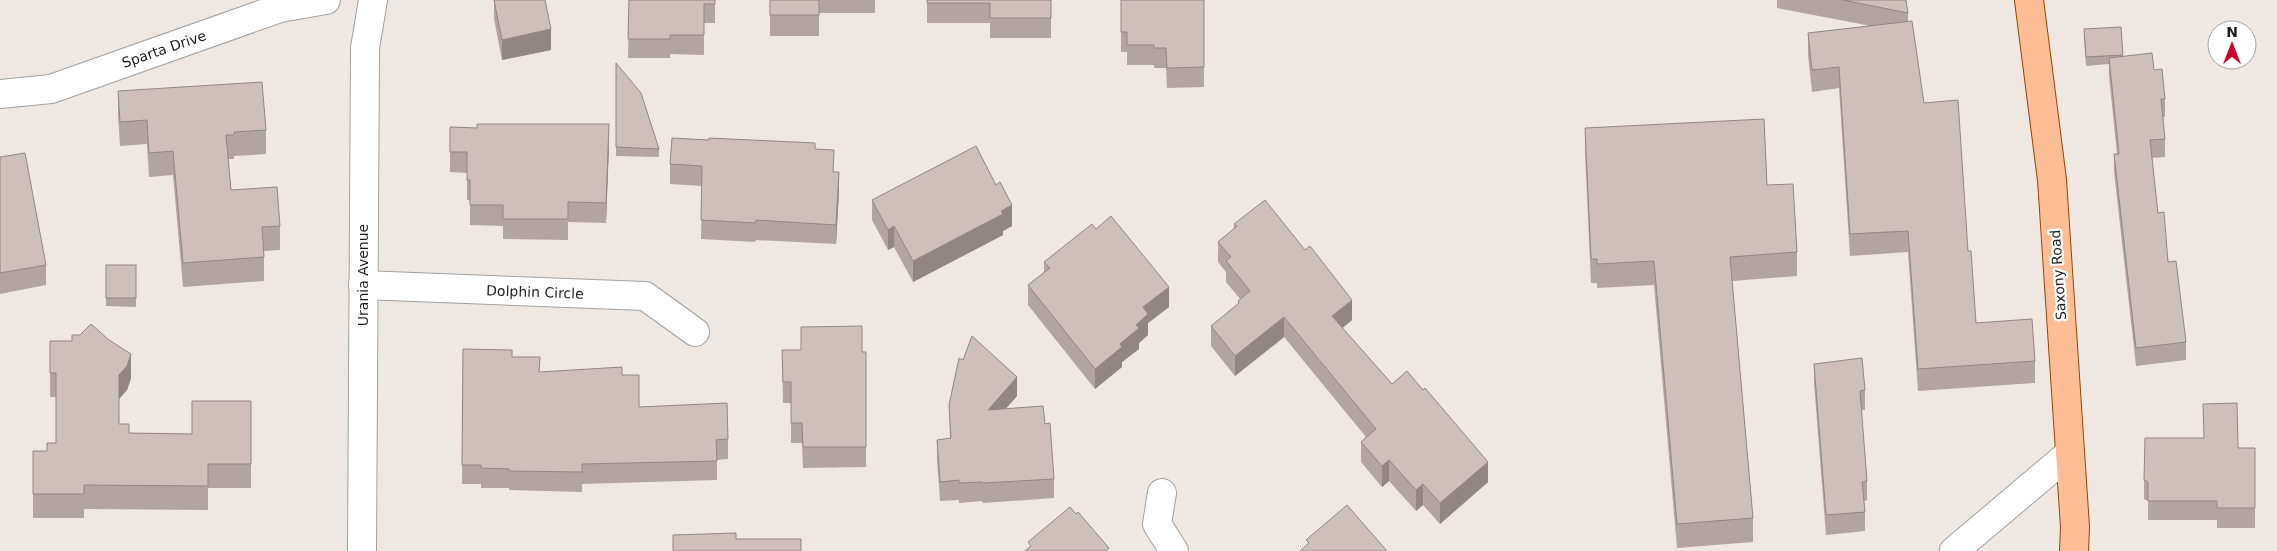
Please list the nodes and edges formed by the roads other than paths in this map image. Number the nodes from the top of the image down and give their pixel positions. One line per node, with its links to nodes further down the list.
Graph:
1 (326, 0): 4 (street, Sparta Drive)
2 (373, 0): 5 (street, Urania Avenue)
3 (2029, 0): 7 (main road, Saxony Road)
4 (0, 94)
5 (363, 285): 6 (street, Dolphin Circle); 9 (street, Urania Avenue)
6 (696, 332)
7 (2070, 453): 11 (street); 12 (main road, Saxony Road)
8 (1162, 493): 10 (street)
9 (362, 551)
10 (1174, 551)
11 (1954, 551)
12 (2074, 551)

